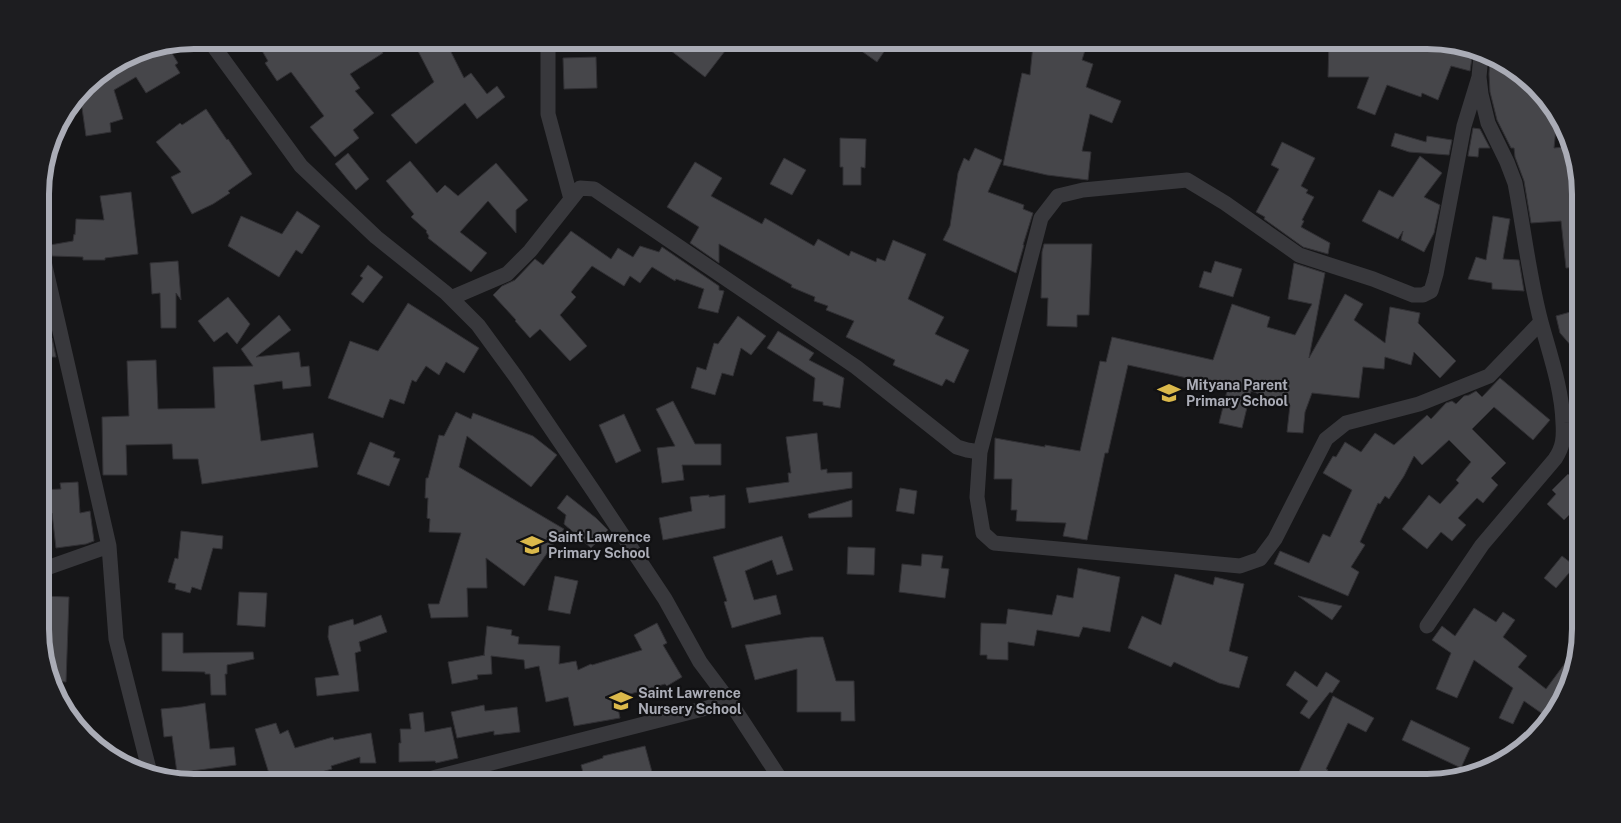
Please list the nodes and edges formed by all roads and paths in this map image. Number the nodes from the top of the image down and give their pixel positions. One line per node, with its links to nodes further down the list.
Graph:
1 (216, 49): 7 (street)
2 (548, 49): 5 (street)
3 (1481, 59): 4 (street)
4 (1479, 77): 8 (street); 9 (street)
5 (571, 200): 7 (street); 9 (street)
6 (49, 284): 10 (street)
7 (451, 298): 13 (street)
8 (1541, 322): 9 (street); 12 (street)
9 (980, 452)
10 (108, 546): 11 (street); 14 (street)
11 (49, 567)
12 (1427, 626)
13 (730, 702): 15 (street); 16 (street)
14 (149, 767)
15 (448, 774)
16 (777, 774)

